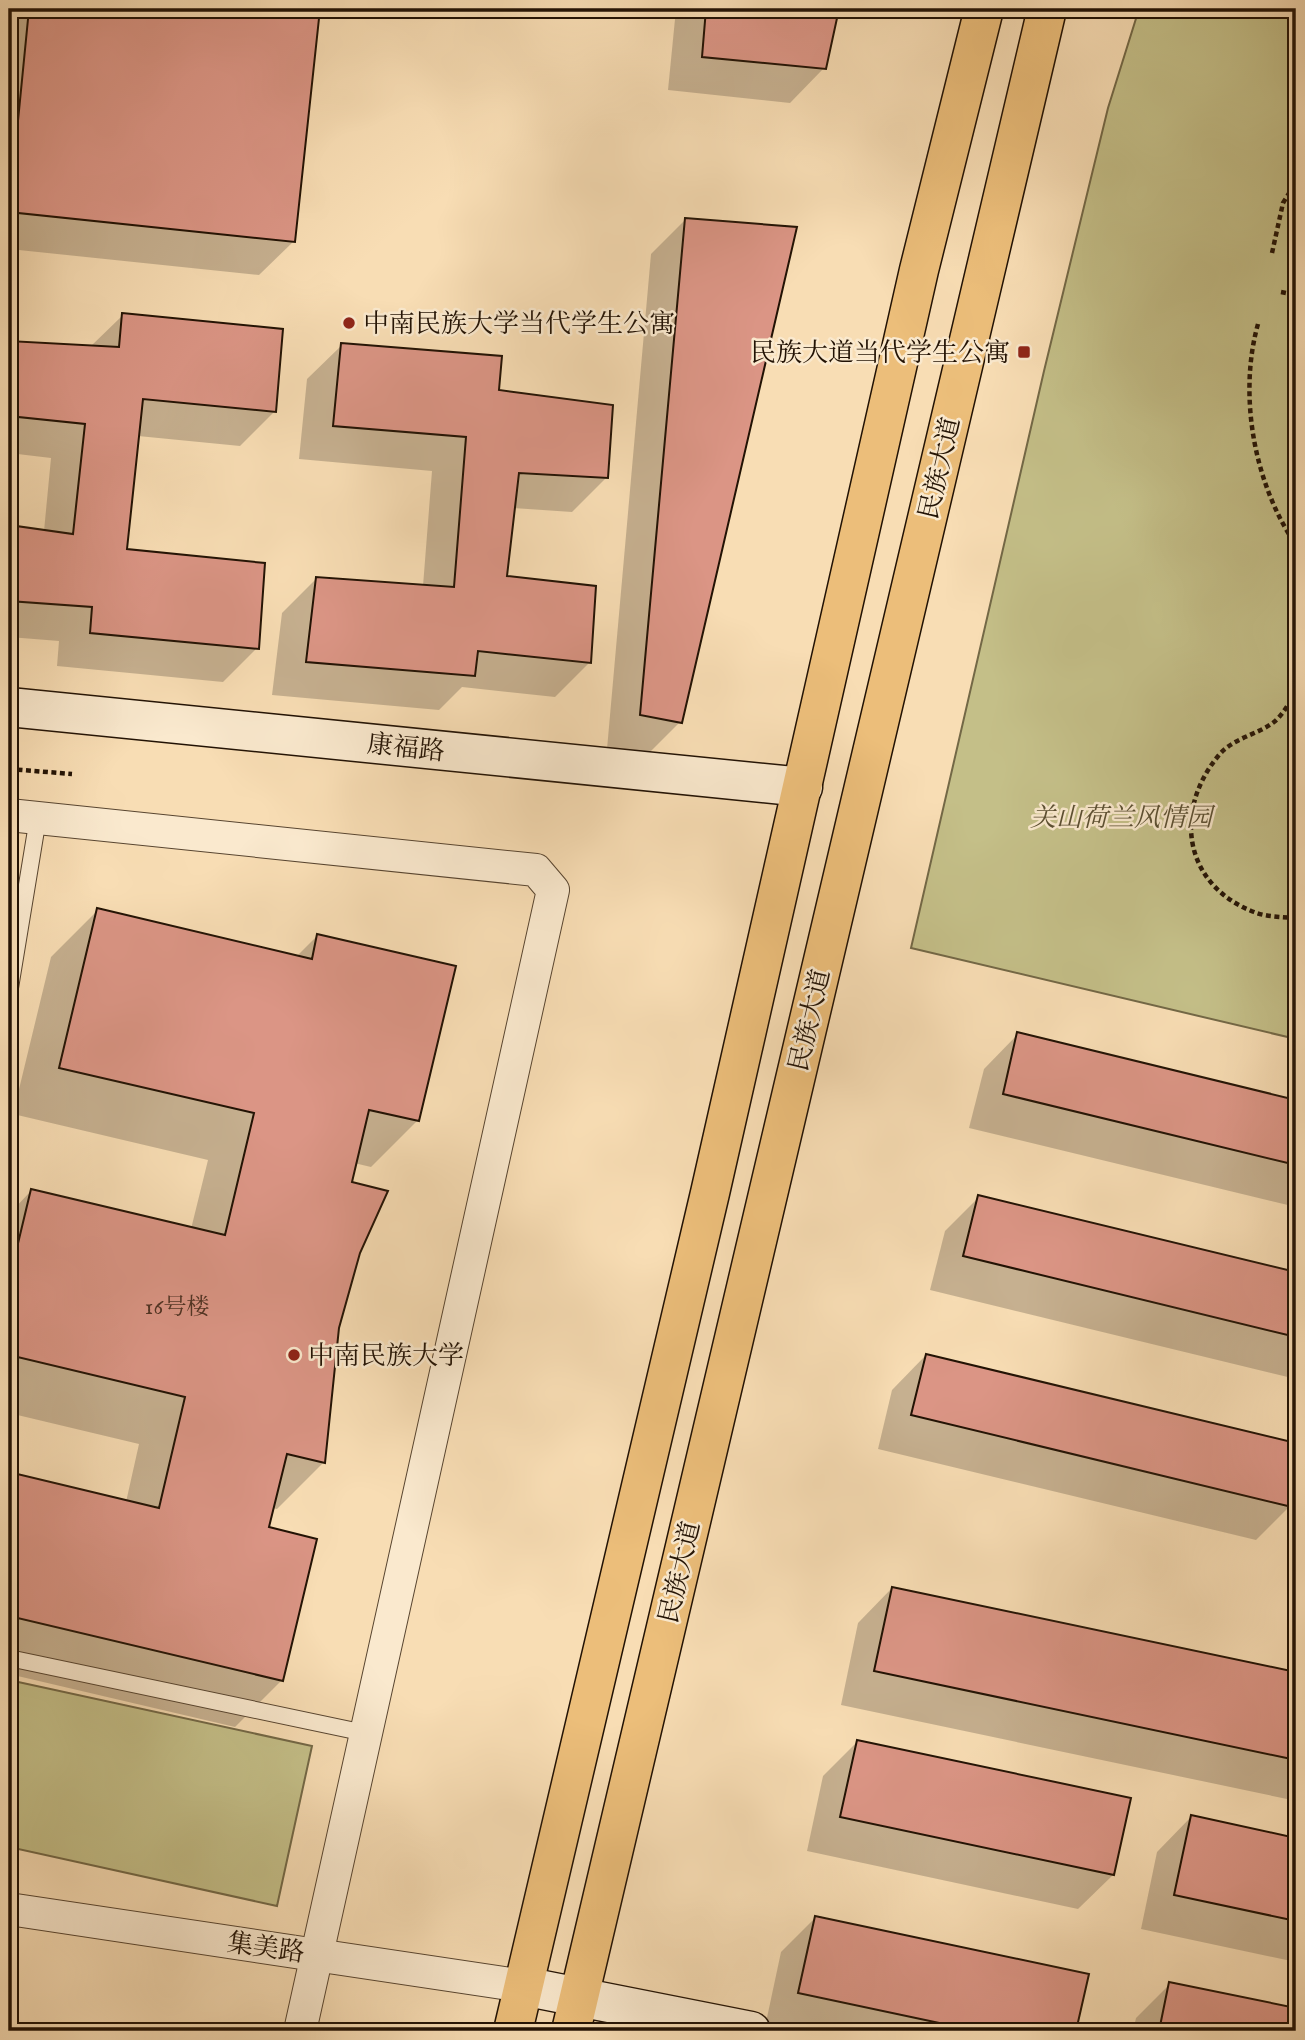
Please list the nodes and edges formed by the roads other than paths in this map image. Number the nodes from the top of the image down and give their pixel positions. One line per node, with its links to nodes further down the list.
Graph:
1 (984, 9): 4 (main road)
2 (1046, 9): 12 (main road, 民族大道)
3 (9, 707): 4 (street, 康福路)
4 (803, 787): 11 (main road)
5 (24, 817): 6 (lane); 8 (street)
6 (9, 994)
7 (9, 1658): 8 (lane)
8 (365, 1733): 10 (street)
9 (9, 1909): 10 (street, 集美路)
10 (316, 1954): 11 (street, 集美路); 13 (street)
11 (523, 1986): 12 (street); 14 (main road)
12 (575, 2014): 15 (street)
13 (300, 2031)
14 (513, 2031)
15 (751, 2031)

